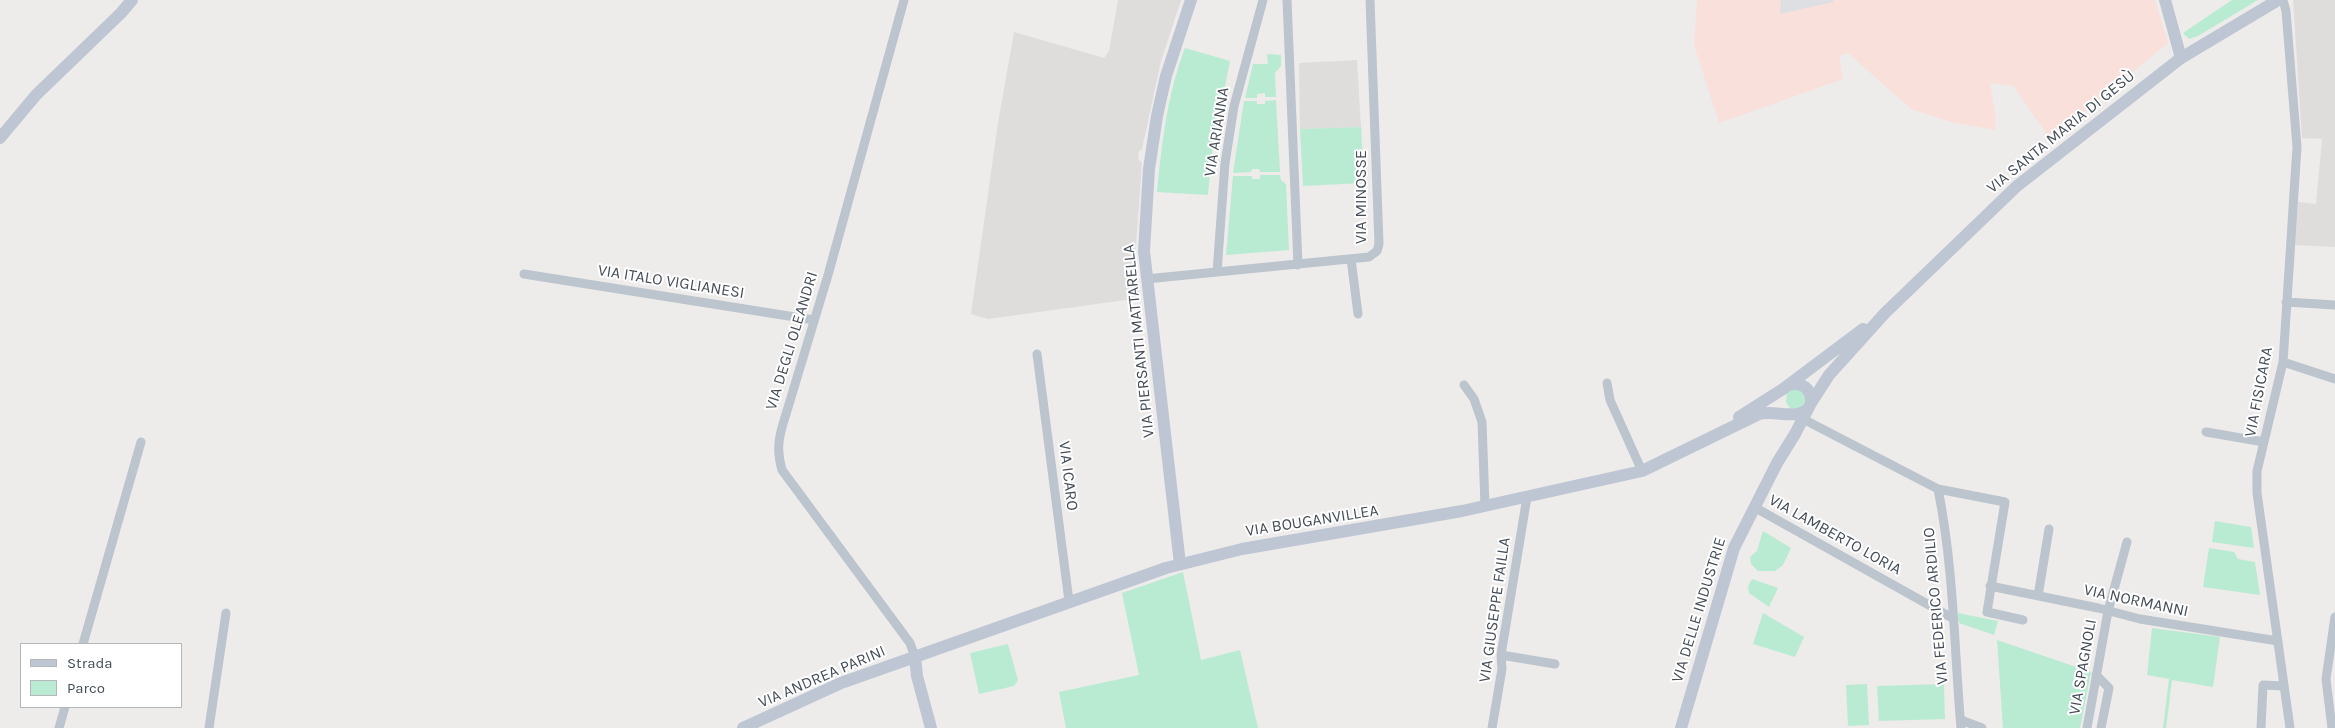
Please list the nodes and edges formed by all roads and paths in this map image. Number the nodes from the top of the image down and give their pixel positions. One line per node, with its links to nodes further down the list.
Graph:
1 (132, 0): 13 (main road)
2 (904, 0): 23 (street, VIA DEGLI OLEANDRI)
3 (1191, 0): 18 (main road, VIA PIERSANTI MATTARELLA)
4 (1263, 0): 16 (street, VIA ARIANNA)
5 (1287, 0): 15 (street)
6 (1370, 0): 14 (street, VIA MINOSSE)
7 (2165, 0): 12 (main road)
8 (2266, 0): 11 (main road)
9 (2278, 0): 11 (main road)
10 (2282, 0): 19 (street, VIA FISICARA)
11 (2224, 31): 12 (main road, VIA SANTA MARIA DI GESÙ)
12 (2180, 58): 21 (main road, VIA SANTA MARIA DI GESÙ)
13 (0, 138)
14 (1351, 259): 15 (street, VIA MINOSSE); 22 (street)
15 (1298, 265): 16 (street, VIA MINOSSE)
16 (1217, 272): 18 (street, VIA MINOSSE)
17 (524, 274): 23 (street, VIA ITALO VIGLIANESI)
18 (1146, 279): 44 (main road, VIA PIERSANTI MATTARELLA)
19 (2286, 302): 20 (street); 25 (street, VIA FISICARA)
20 (2335, 305)
21 (1885, 313): 29 (main road); 30 (main road)
22 (1358, 314)
23 (814, 320): 57 (street, VIA DEGLI OLEANDRI)
24 (1036, 354): 47 (street, VIA ICARO)
25 (2283, 362): 26 (street); 35 (street, VIA FISICARA)
26 (2335, 379)
27 (1606, 383): 37 (street)
28 (1464, 385): 40 (street)
29 (1786, 387): 30 (main road); 31 (main road); 33 (main road)
30 (1807, 410): 31 (main road); 36 (main road); 38 (street)
31 (1785, 411): 33 (main road); 36 (main road)
32 (2206, 432): 35 (street)
33 (1717, 434): 37 (main road, VIA BOUGANVILLEA)
34 (141, 442): 55 (street)
35 (2264, 442): 54 (street, VIA FISICARA)
36 (1777, 463): 41 (main road, VIA DELLE INDUSTRIE)
37 (1642, 471): 39 (main road, VIA BOUGANVILLEA)
38 (1938, 489): 45 (street); 51 (street, VIA FEDERICO ARDILIO)
39 (1527, 497): 40 (main road, VIA BOUGANVILLEA); 56 (street, VIA GIUSEPPE FAILLA)
40 (1485, 506): 44 (main road, VIA BOUGANVILLEA)
41 (1754, 507): 51 (street, VIA LAMBERTO LORIA); 62 (main road, VIA DELLE INDUSTRIE)
42 (2049, 529): 46 (street)
43 (2127, 542): 48 (street, VIA SPAGNOLI)
44 (1180, 564): 47 (main road, VIA BOUGANVILLEA)
45 (1990, 586): 46 (street, VIA NORMANNI); 52 (street)
46 (2038, 596): 48 (street, VIA NORMANNI)
47 (1069, 601): 57 (main road, VIA BOUGANVILLEA)
48 (2108, 611): 54 (street, VIA NORMANNI); 59 (street, VIA SPAGNOLI)
49 (226, 613): 66 (street)
50 (2335, 617): 53 (street)
51 (1954, 619): 64 (street, VIA FEDERICO ARDILIO)
52 (2023, 620)
53 (2333, 634): 63 (street)
54 (2278, 641): 60 (street, VIA FISICARA)
55 (83, 643)
56 (1501, 655): 58 (street); 69 (street, VIA GIUSEPPE FAILLA)
57 (914, 657): 67 (main road, VIA ANDREA PARINI); 68 (main road)
58 (1555, 664)
59 (2096, 675): 73 (street, VIA SPAGNOLI); 74 (street)
60 (2284, 686): 75 (street); 76 (street, VIA FISICARA)
61 (65, 708): 65 (street)
62 (1684, 714): 70 (main road); 71 (main road)
63 (2333, 722)
64 (1961, 724): 72 (street)
65 (59, 728)
66 (209, 728)
67 (743, 728)
68 (931, 728)
69 (1492, 728)
70 (1676, 728)
71 (1681, 728)
72 (1982, 728)
73 (2087, 728)
74 (2101, 728)
75 (2261, 728)
76 (2290, 728)

